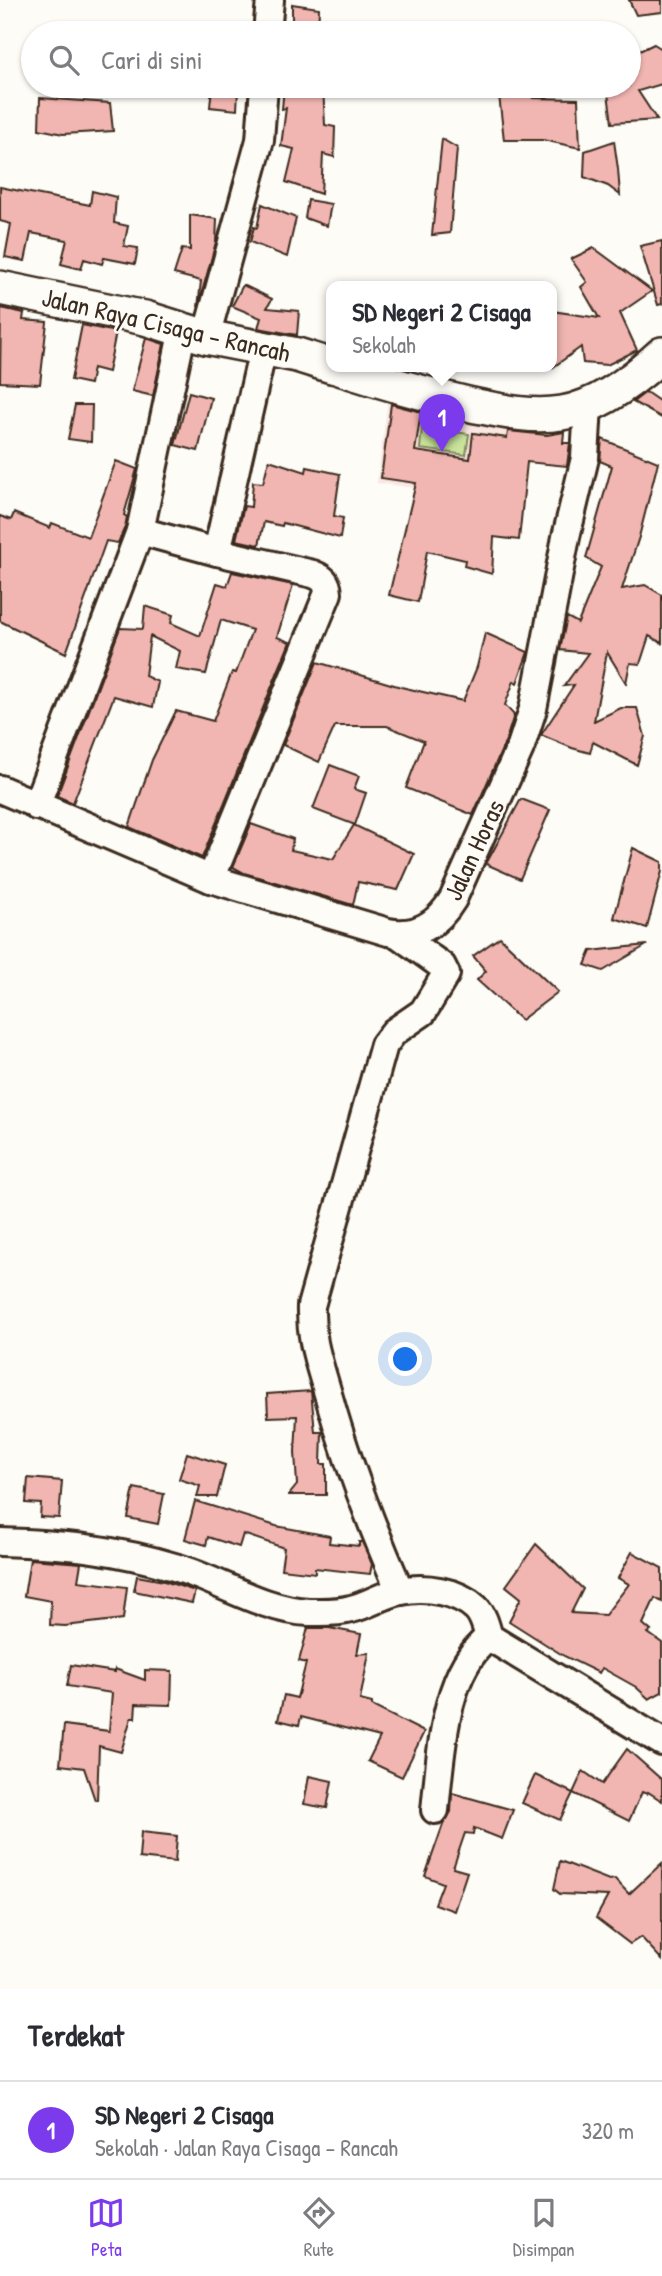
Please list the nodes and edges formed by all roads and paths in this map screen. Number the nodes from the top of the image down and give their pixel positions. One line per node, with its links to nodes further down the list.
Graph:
1 (270, 0): 2 (street)
2 (268, 21)
3 (263, 98): 5 (street)
4 (0, 288): 5 (main road, Jalan Raya Cisaga – Rancah)
5 (195, 333): 6 (main road, Jalan Raya Cisaga – Rancah); 11 (street)
6 (262, 349): 8 (main road, Jalan Raya Cisaga – Rancah); 12 (street)
7 (662, 354): 10 (main road, Jalan Raya Cisaga – Rancah)
8 (326, 364)
9 (350, 372): 10 (main road, Jalan Raya Cisaga – Rancah)
10 (588, 405): 16 (street, Jalan Horas)
11 (140, 531): 12 (street); 14 (street)
12 (217, 552): 15 (street)
13 (0, 789): 14 (street)
14 (36, 806): 15 (street)
15 (211, 879): 16 (street)
16 (399, 935): 18 (street)
17 (0, 1542): 18 (street)
18 (400, 1591): 19 (street)
19 (489, 1637): 20 (street); 21 (street)
20 (662, 1742)
21 (435, 1810)

